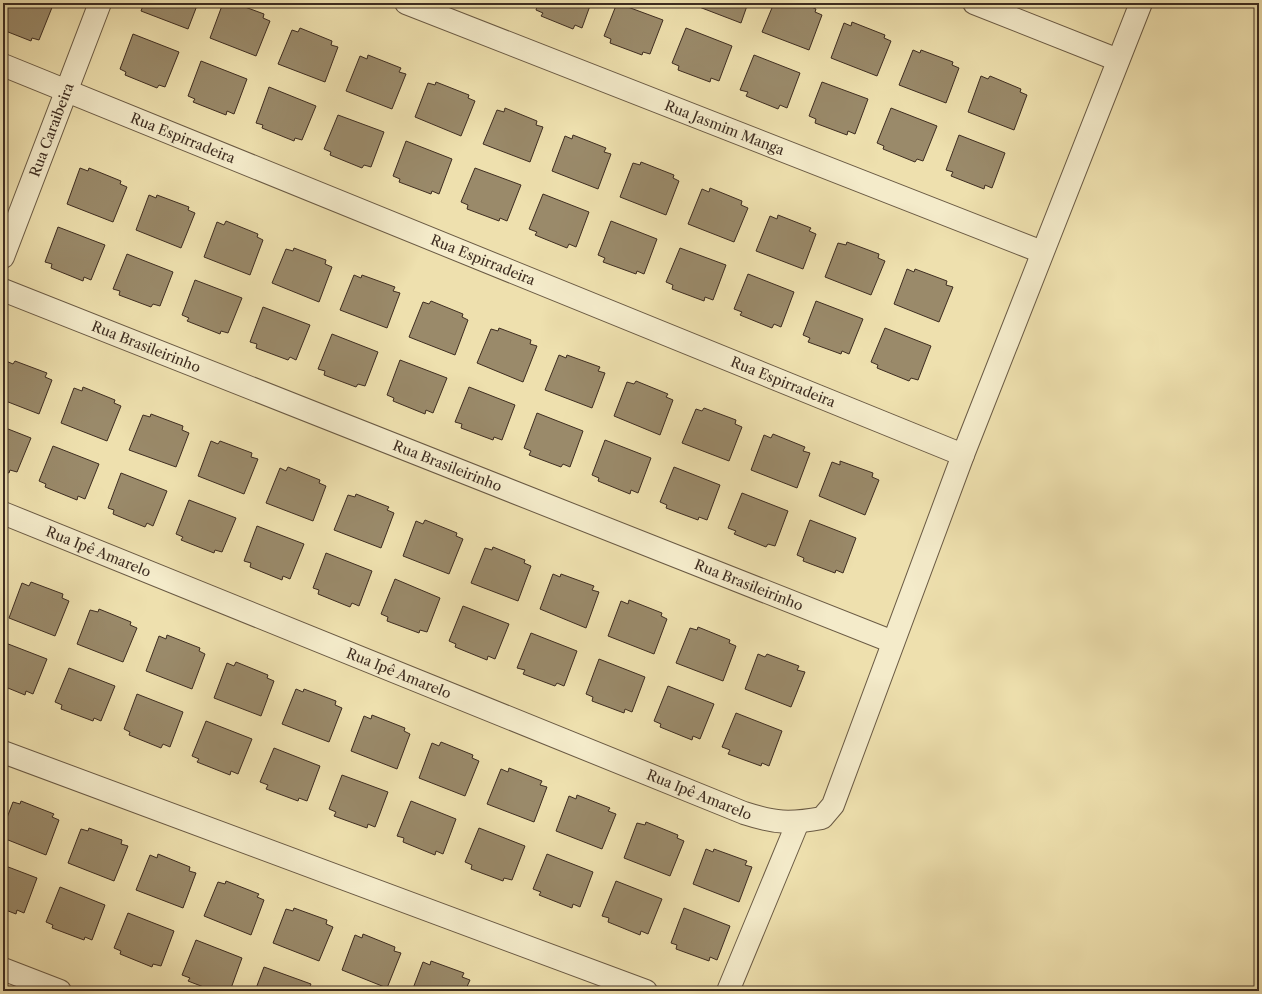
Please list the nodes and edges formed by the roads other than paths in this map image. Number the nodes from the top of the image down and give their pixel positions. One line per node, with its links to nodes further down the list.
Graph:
1 (100, 3): 7 (street, Rua Caraibeira)
2 (406, 3): 8 (street, Rua Jasmim Manga)
3 (974, 3): 5 (street)
4 (1141, 3): 5 (street, Rua Ipê Amarelo)
5 (1118, 60): 8 (street, Rua Ipê Amarelo)
6 (3, 65): 7 (street, Rua Espirradeira)
7 (67, 90): 9 (street, Rua Caraibeira); 11 (street, Rua Espirradeira)
8 (1042, 252): 11 (street, Rua Ipê Amarelo)
9 (3, 257)
10 (3, 290): 13 (street, Rua Brasileirinho)
11 (963, 456): 13 (street, Rua Ipê Amarelo)
12 (3, 513): 15 (street, Rua Ipê Amarelo)
13 (893, 642): 15 (street, Rua Ipê Amarelo)
14 (3, 752): 18 (street)
15 (798, 822): 19 (street)
16 (3, 970): 17 (street)
17 (60, 991)
18 (646, 991)
19 (728, 991)

